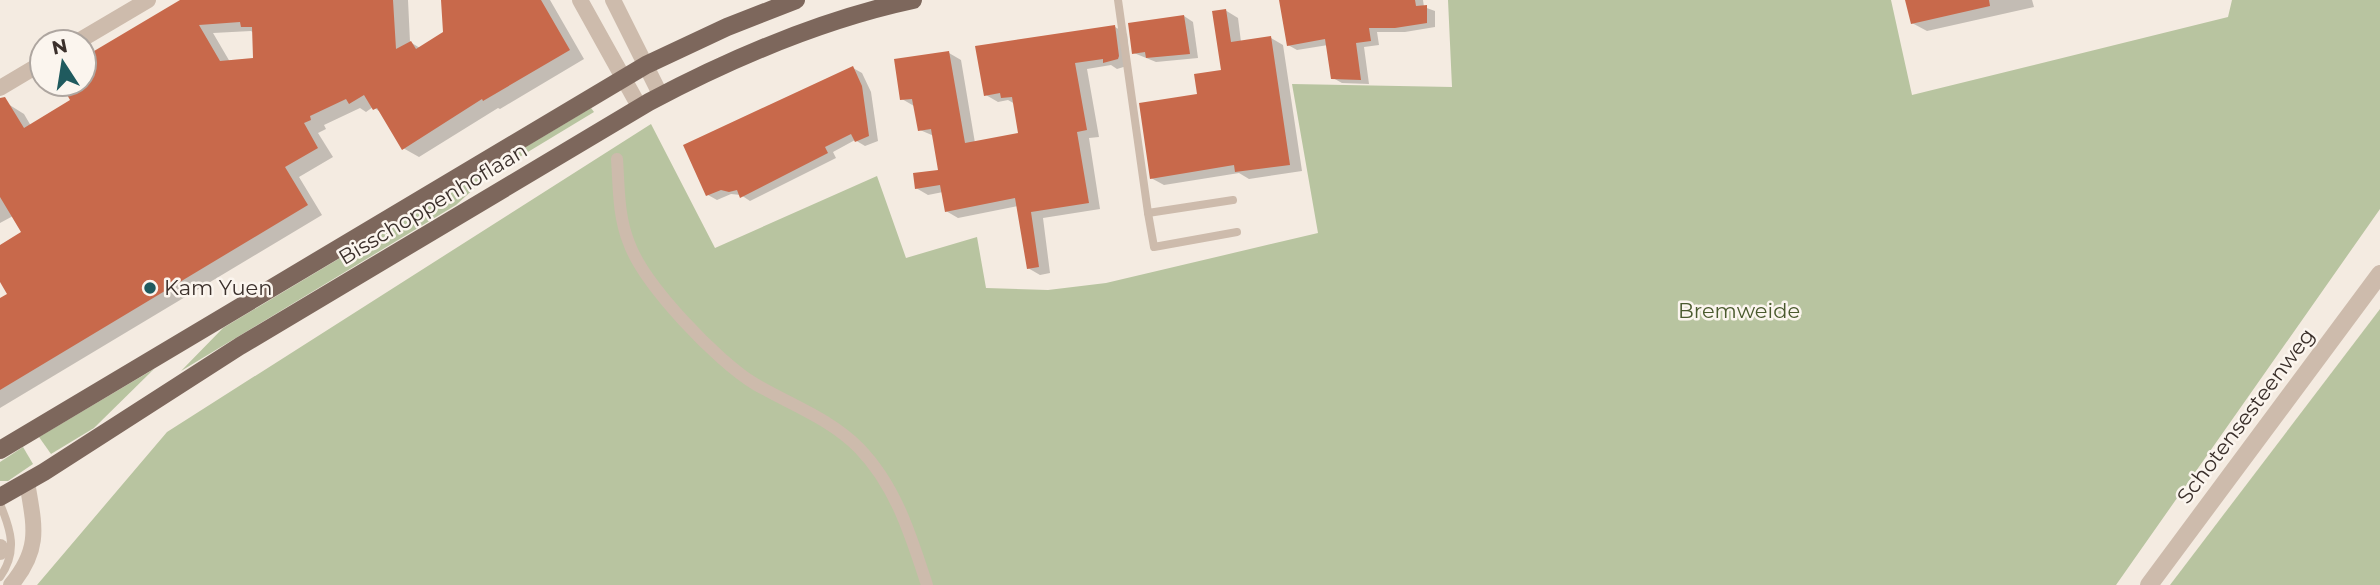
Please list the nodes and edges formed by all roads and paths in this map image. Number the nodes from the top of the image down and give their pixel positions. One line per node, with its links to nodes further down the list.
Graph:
1 (148, 0): 7 (street)
2 (580, 0): 10 (street)
3 (613, 0): 8 (street)
4 (796, 0): 8 (main road, Bisschoppenhoflaan)
5 (913, 0): 12 (main road, Bisschoppenhoflaan)
6 (1118, 0): 16 (lane)
7 (98, 30)
8 (646, 65): 10 (main road, Bisschoppenhoflaan); 12 (street)
9 (28, 71): 11 (street)
10 (625, 78): 13 (street); 19 (main road, Bisschoppenhoflaan)
11 (0, 88)
12 (661, 96): 13 (main road, Bisschoppenhoflaan)
13 (640, 108): 20 (main road, Bisschoppenhoflaan)
14 (617, 159): 27 (street)
15 (1233, 200): 16 (lane)
16 (1148, 213): 17 (lane)
17 (1237, 232)
18 (2380, 274): 28 (street, Schotensesteenweg)
19 (0, 450)
20 (27, 482): 21 (main road, Bisschoppenhoflaan); 26 (street)
21 (0, 497)
22 (0, 504): 25 (lane)
23 (0, 547): 24 (street)
24 (0, 552)
25 (0, 577)
26 (11, 585)
27 (927, 585)
28 (2149, 585)

